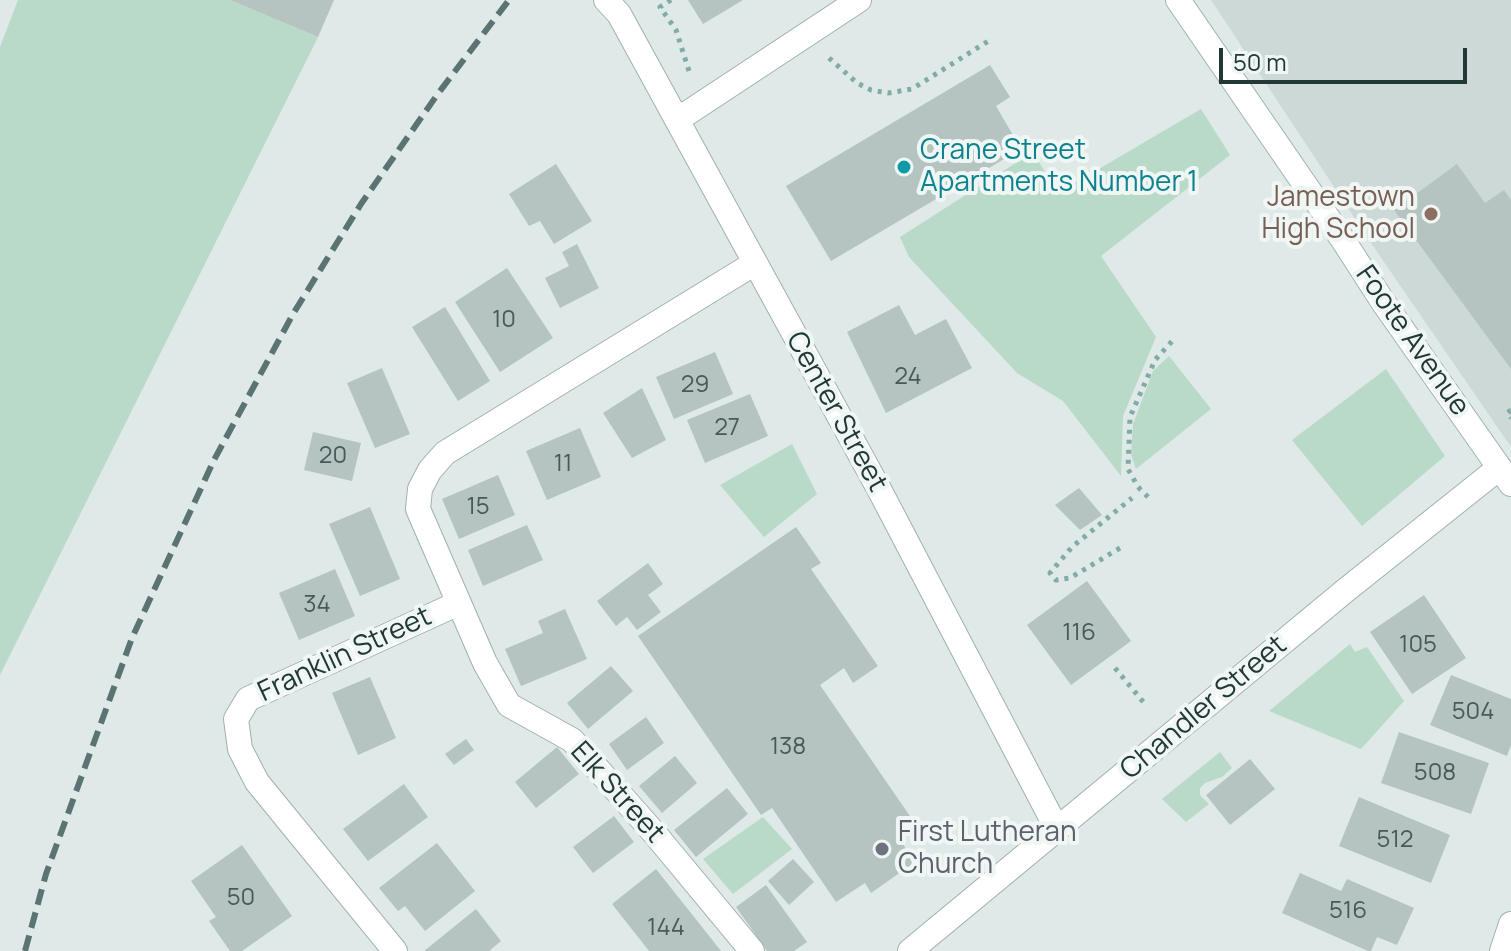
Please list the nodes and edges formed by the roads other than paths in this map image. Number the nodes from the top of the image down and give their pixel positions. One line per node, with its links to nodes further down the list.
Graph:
1 (606, 0): 4 (street, Center Street)
2 (859, 0): 4 (street)
3 (1178, 0): 6 (street, Foote Avenue)
4 (677, 120): 5 (street, Center Street)
5 (755, 263): 7 (street, Franklin Street); 8 (street, Center Street)
6 (1505, 476): 8 (street, Chandler Street)
7 (459, 603): 10 (street, Franklin Street); 11 (street, Elk Street)
8 (1057, 829): 12 (street, Chandler Street)
9 (1511, 924): 13 (street)
10 (395, 951)
11 (752, 951)
12 (910, 951)
13 (1502, 951)

